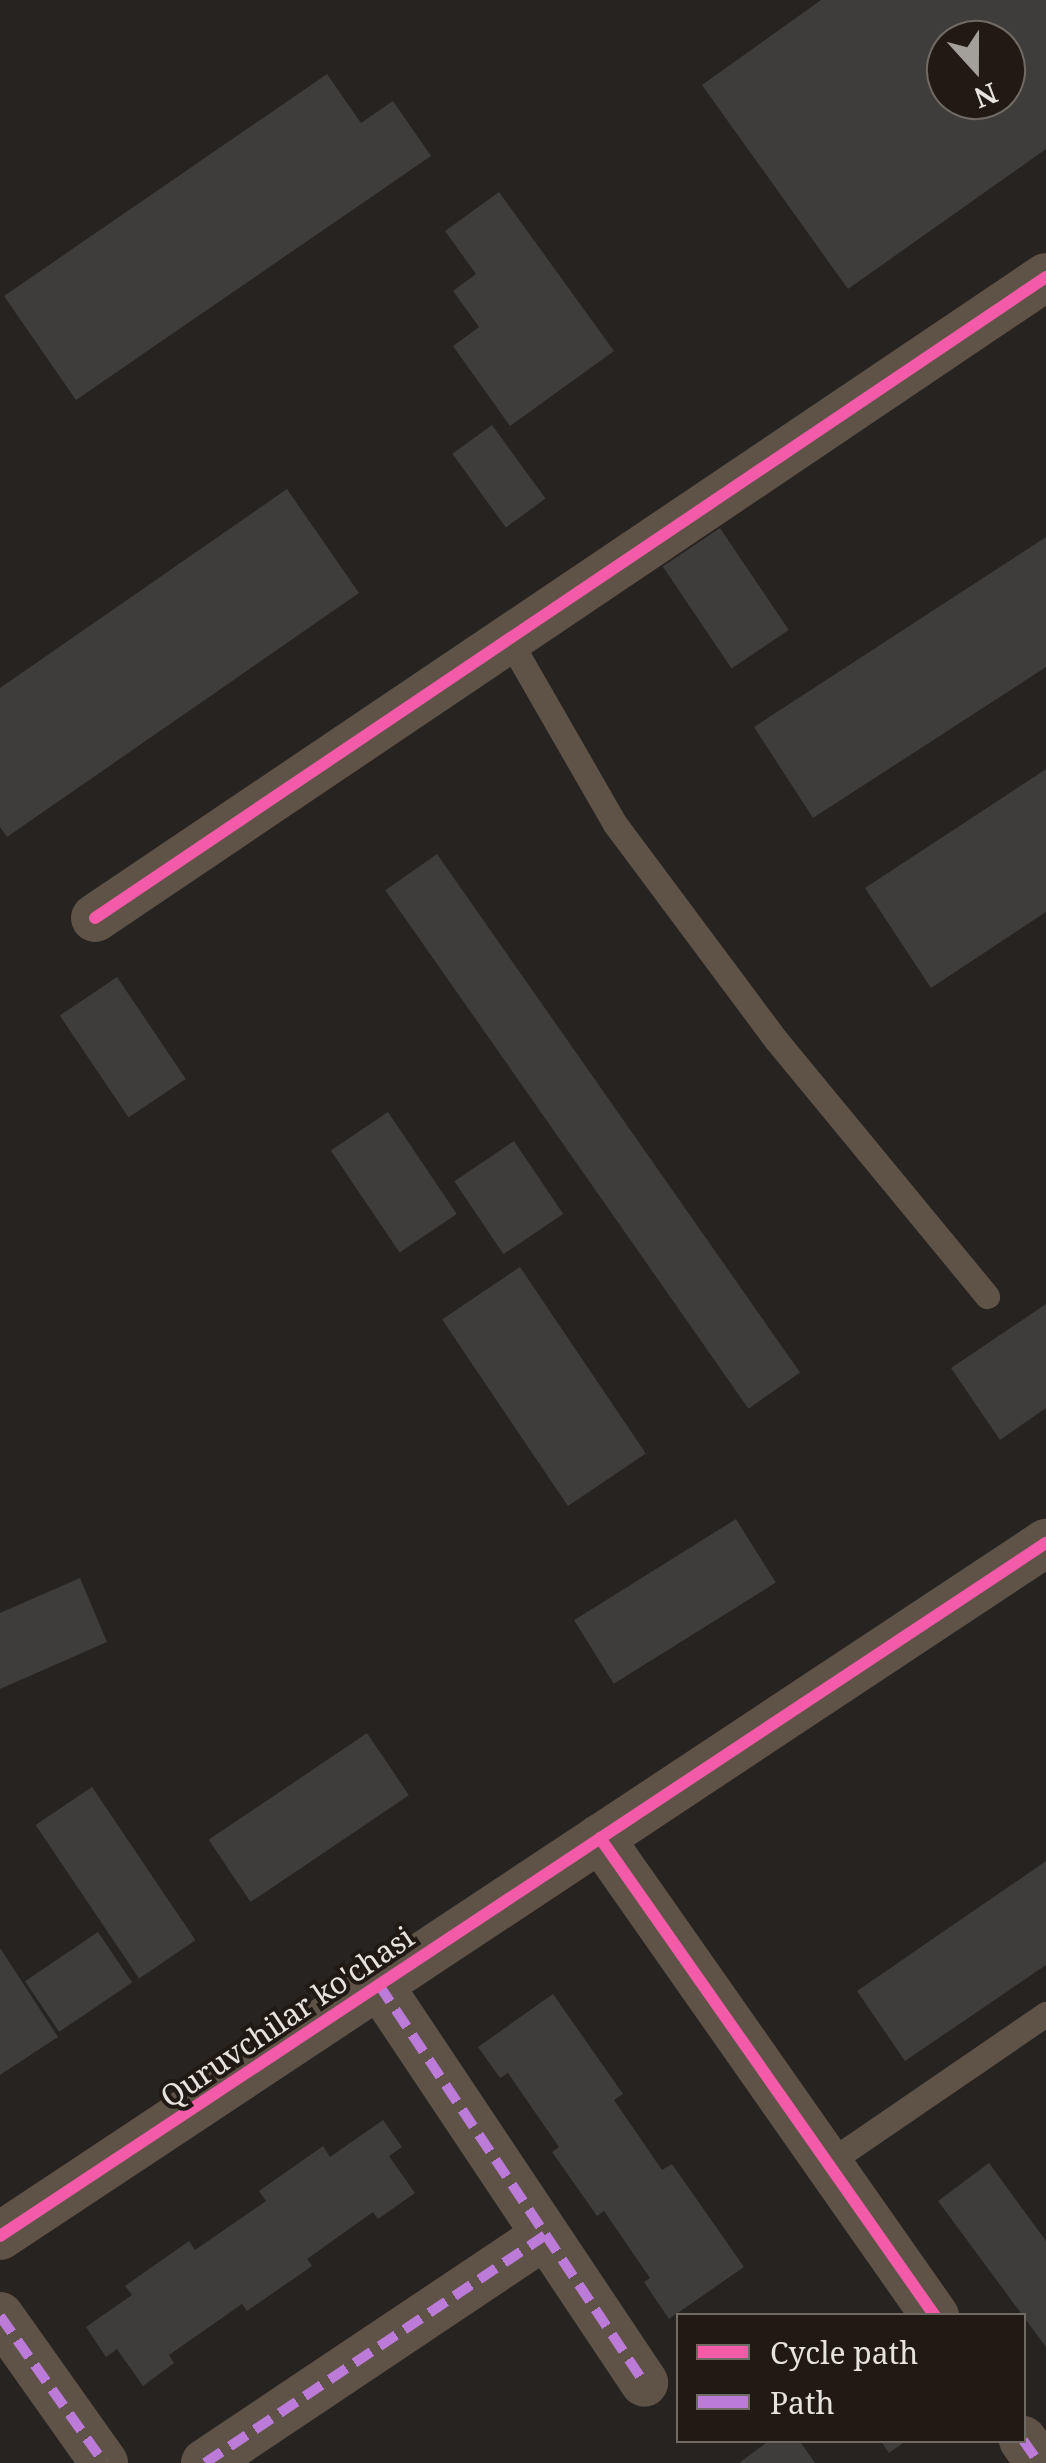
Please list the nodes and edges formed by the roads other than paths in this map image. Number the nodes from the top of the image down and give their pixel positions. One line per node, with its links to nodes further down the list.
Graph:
1 (1046, 276): 2 (street)
2 (508, 638): 3 (street); 4 (lane)
3 (95, 918)
4 (987, 1296)
5 (1046, 1543): 6 (street, Quruvchilar ko'chasi)
6 (600, 1838): 7 (street, Quruvchilar ko'chasi); 9 (street)
7 (379, 1986): 10 (street, Quruvchilar ko'chasi); 11 (street, Quruvchilar ko'chasi)
8 (1046, 2014): 9 (lane)
9 (828, 2163): 12 (street)
10 (545, 2235): 14 (street, Quruvchilar ko'chasi); 16 (street)
11 (0, 2236)
12 (933, 2313)
13 (0, 2316): 15 (street)
14 (644, 2384)
15 (104, 2463)
16 (205, 2463)

